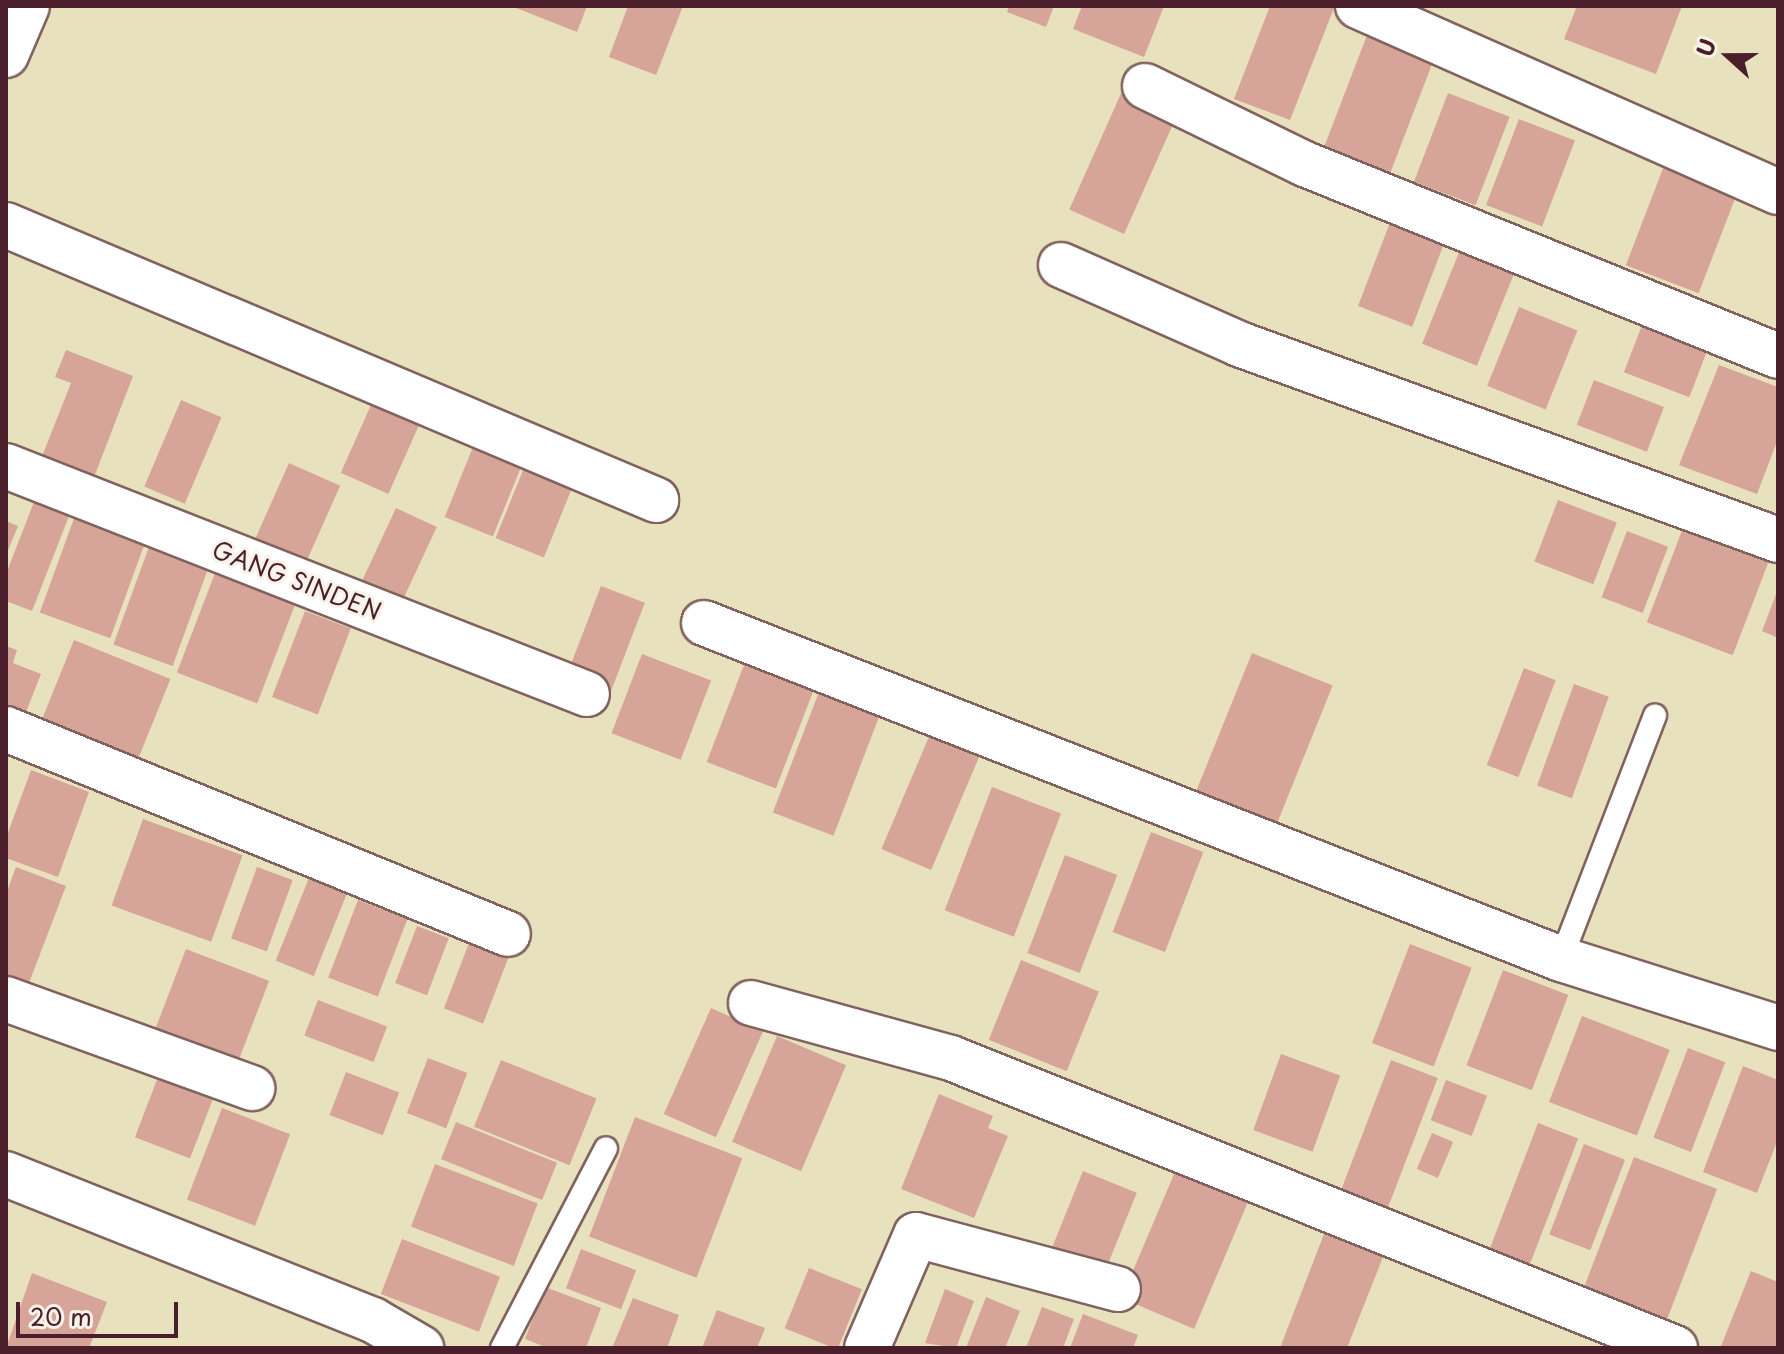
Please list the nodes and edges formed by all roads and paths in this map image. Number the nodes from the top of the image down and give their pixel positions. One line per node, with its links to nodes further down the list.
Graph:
1 (27, 6): 3 (street)
2 (1358, 6): 5 (street)
3 (6, 55)
4 (1145, 86): 8 (street)
5 (1778, 192)
6 (6, 225): 10 (street)
7 (1061, 265): 11 (street)
8 (1778, 356)
9 (6, 466): 13 (street, GANG SINDEN)
10 (656, 500)
11 (1778, 540)
12 (704, 623): 17 (street)
13 (587, 694)
14 (1655, 716): 17 (lane)
15 (6, 729): 16 (street)
16 (508, 934)
17 (1561, 959): 20 (street)
18 (6, 999): 21 (street)
19 (751, 1003): 28 (street)
20 (1778, 1028)
21 (252, 1088)
22 (606, 1148): 26 (lane)
23 (6, 1174): 25 (street)
24 (1118, 1289): 27 (street)
25 (421, 1348)
26 (502, 1348)
27 (867, 1348)
28 (1675, 1348)

